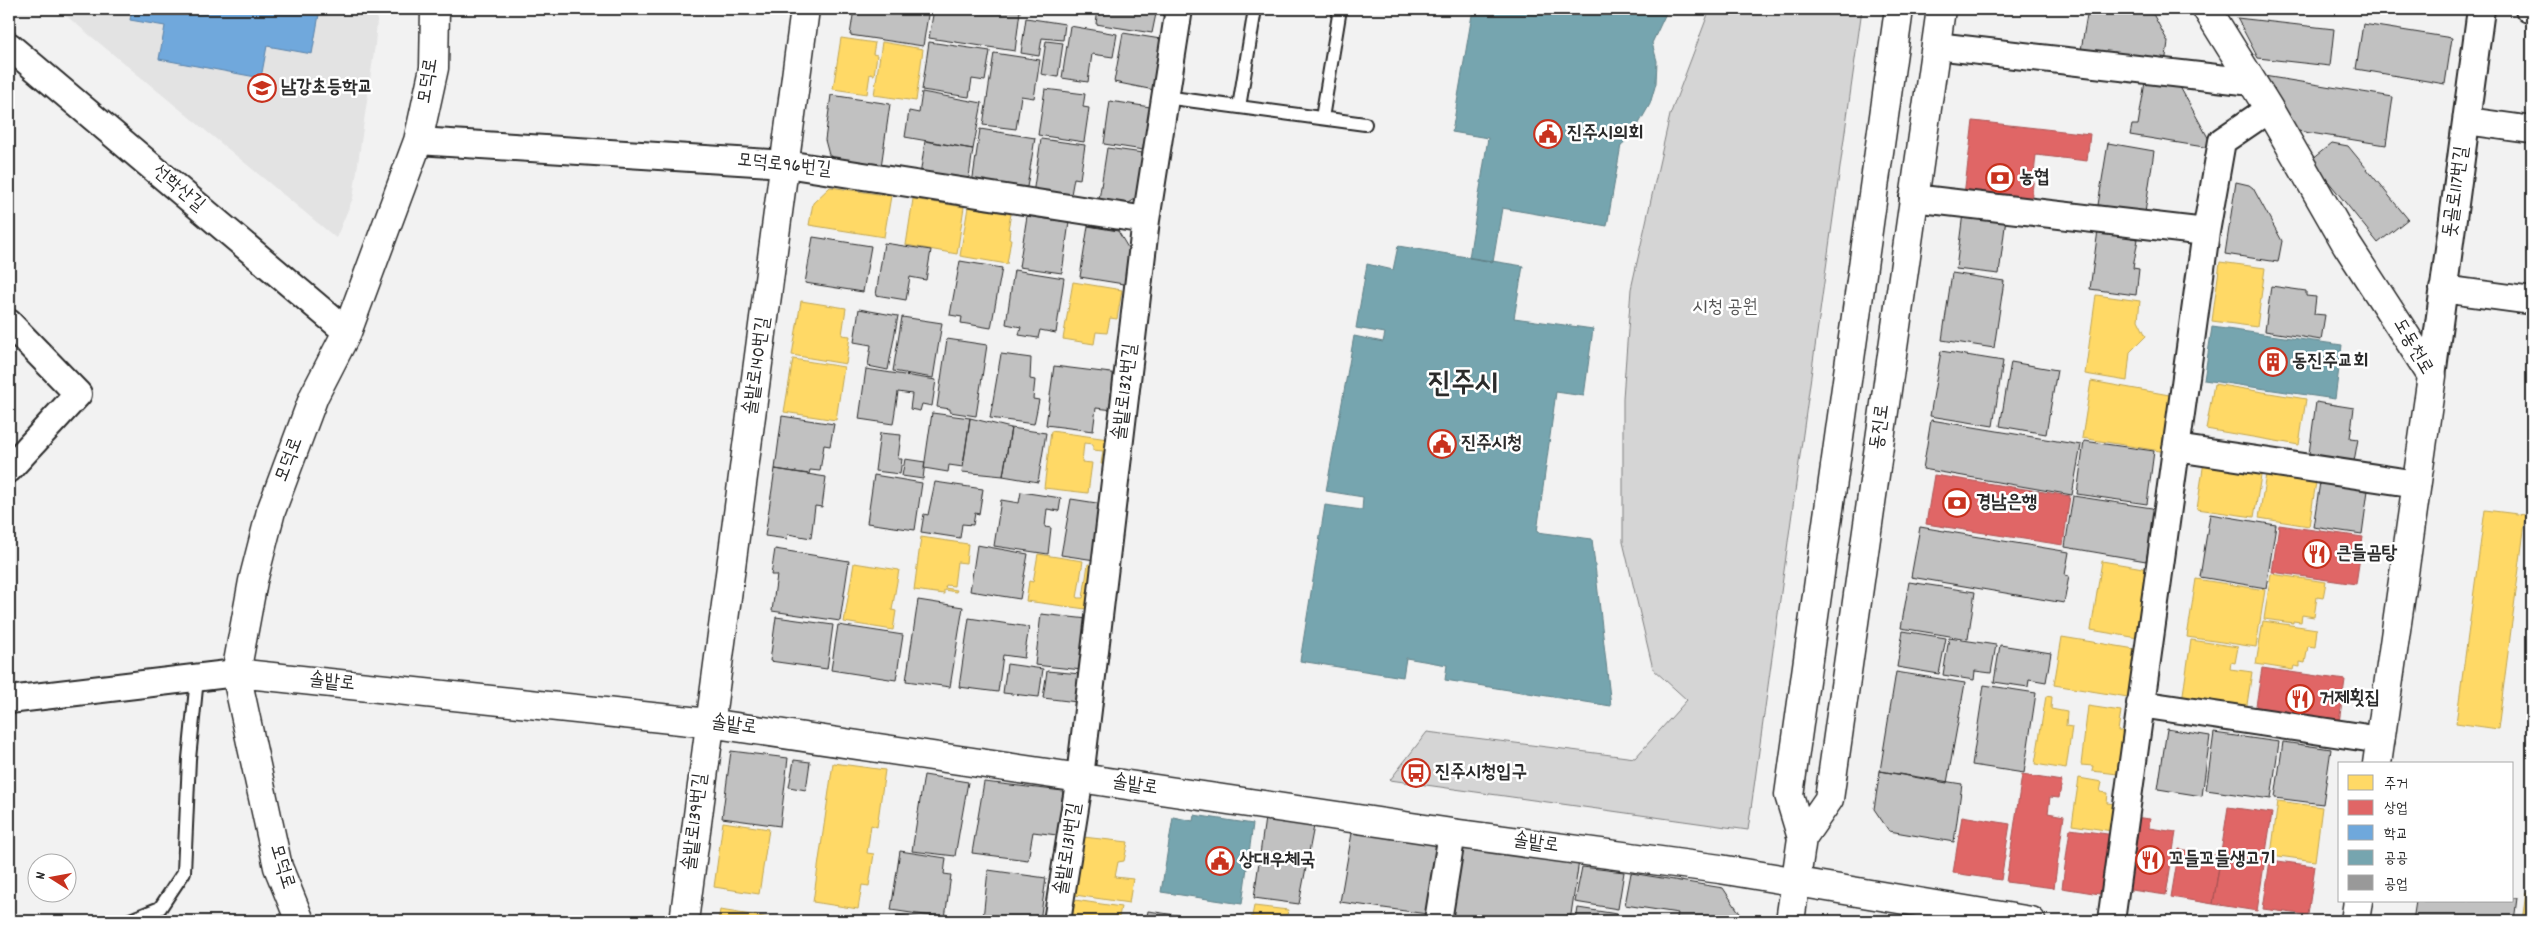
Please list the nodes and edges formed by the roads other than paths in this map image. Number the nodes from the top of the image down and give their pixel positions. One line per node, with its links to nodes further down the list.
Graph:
1 (435, 9): 22 (street, 모덕로)
2 (805, 9): 23 (street, 솔밭로140번길)
3 (1179, 9): 15 (street, 솔밭로132번길)
4 (1255, 9): 16 (lane)
5 (1340, 9): 18 (lane)
6 (1899, 9): 43 (street, 동진로)
7 (1941, 9): 13 (street, 동진로)
8 (2481, 9): 19 (street, 돗골로117번길)
9 (2528, 9): 10 (street)
10 (2532, 9)
11 (2211, 12): 14 (street, 도동천로)
12 (9, 46): 30 (street, 선학산길)
13 (1936, 46): 14 (street); 24 (street, 동진로)
14 (2252, 82): 17 (street, 도동천로)
15 (1166, 96): 16 (lane); 25 (street, 솔밭로132번길)
16 (1240, 107): 18 (lane)
17 (2269, 109): 26 (street); 31 (street, 도동천로)
18 (1322, 118): 20 (lane)
19 (2467, 122): 21 (street); 27 (street, 돗골로117번길)
20 (1365, 124)
21 (2532, 130)
22 (418, 141): 23 (street, 모덕로96번길); 30 (street, 모덕로)
23 (786, 164): 25 (street, 모덕로96번길); 39 (street, 솔밭로140번길)
24 (1913, 198): 26 (street); 43 (street, 동진로)
25 (1146, 220): 41 (street, 솔밭로132번길)
26 (2206, 232): 32 (street)
27 (2443, 289): 28 (street); 31 (street, 돗골로117번길)
28 (2532, 301)
29 (9, 323): 33 (street)
30 (347, 332): 35 (street, 모덕로)
31 (2432, 376): 34 (street, 도동천로)
32 (2176, 448): 34 (street); 38 (street)
33 (9, 469)
34 (2417, 484): 40 (street, 도동천로)
35 (236, 673): 36 (street); 39 (street, 솔밭로); 47 (street, 모덕로)
36 (197, 678): 37 (street); 46 (lane)
37 (9, 700)
38 (2140, 704): 40 (street); 53 (street)
39 (709, 722): 41 (street, 솔밭로); 48 (street, 솔밭로139번길)
40 (2379, 752)
41 (1080, 777): 42 (street, 솔밭로); 49 (street, 솔밭로131번길)
42 (1452, 833): 44 (street, 솔밭로); 50 (street)
43 (1802, 838): 44 (street, 동진로)
44 (1795, 882): 51 (street, 동진로); 52 (street, 솔밭로)
45 (2358, 902): 54 (street)
46 (128, 921)
47 (300, 921)
48 (684, 921)
49 (1057, 921)
50 (1438, 921)
51 (1790, 921)
52 (2031, 921)
53 (2111, 921)
54 (2355, 921)

